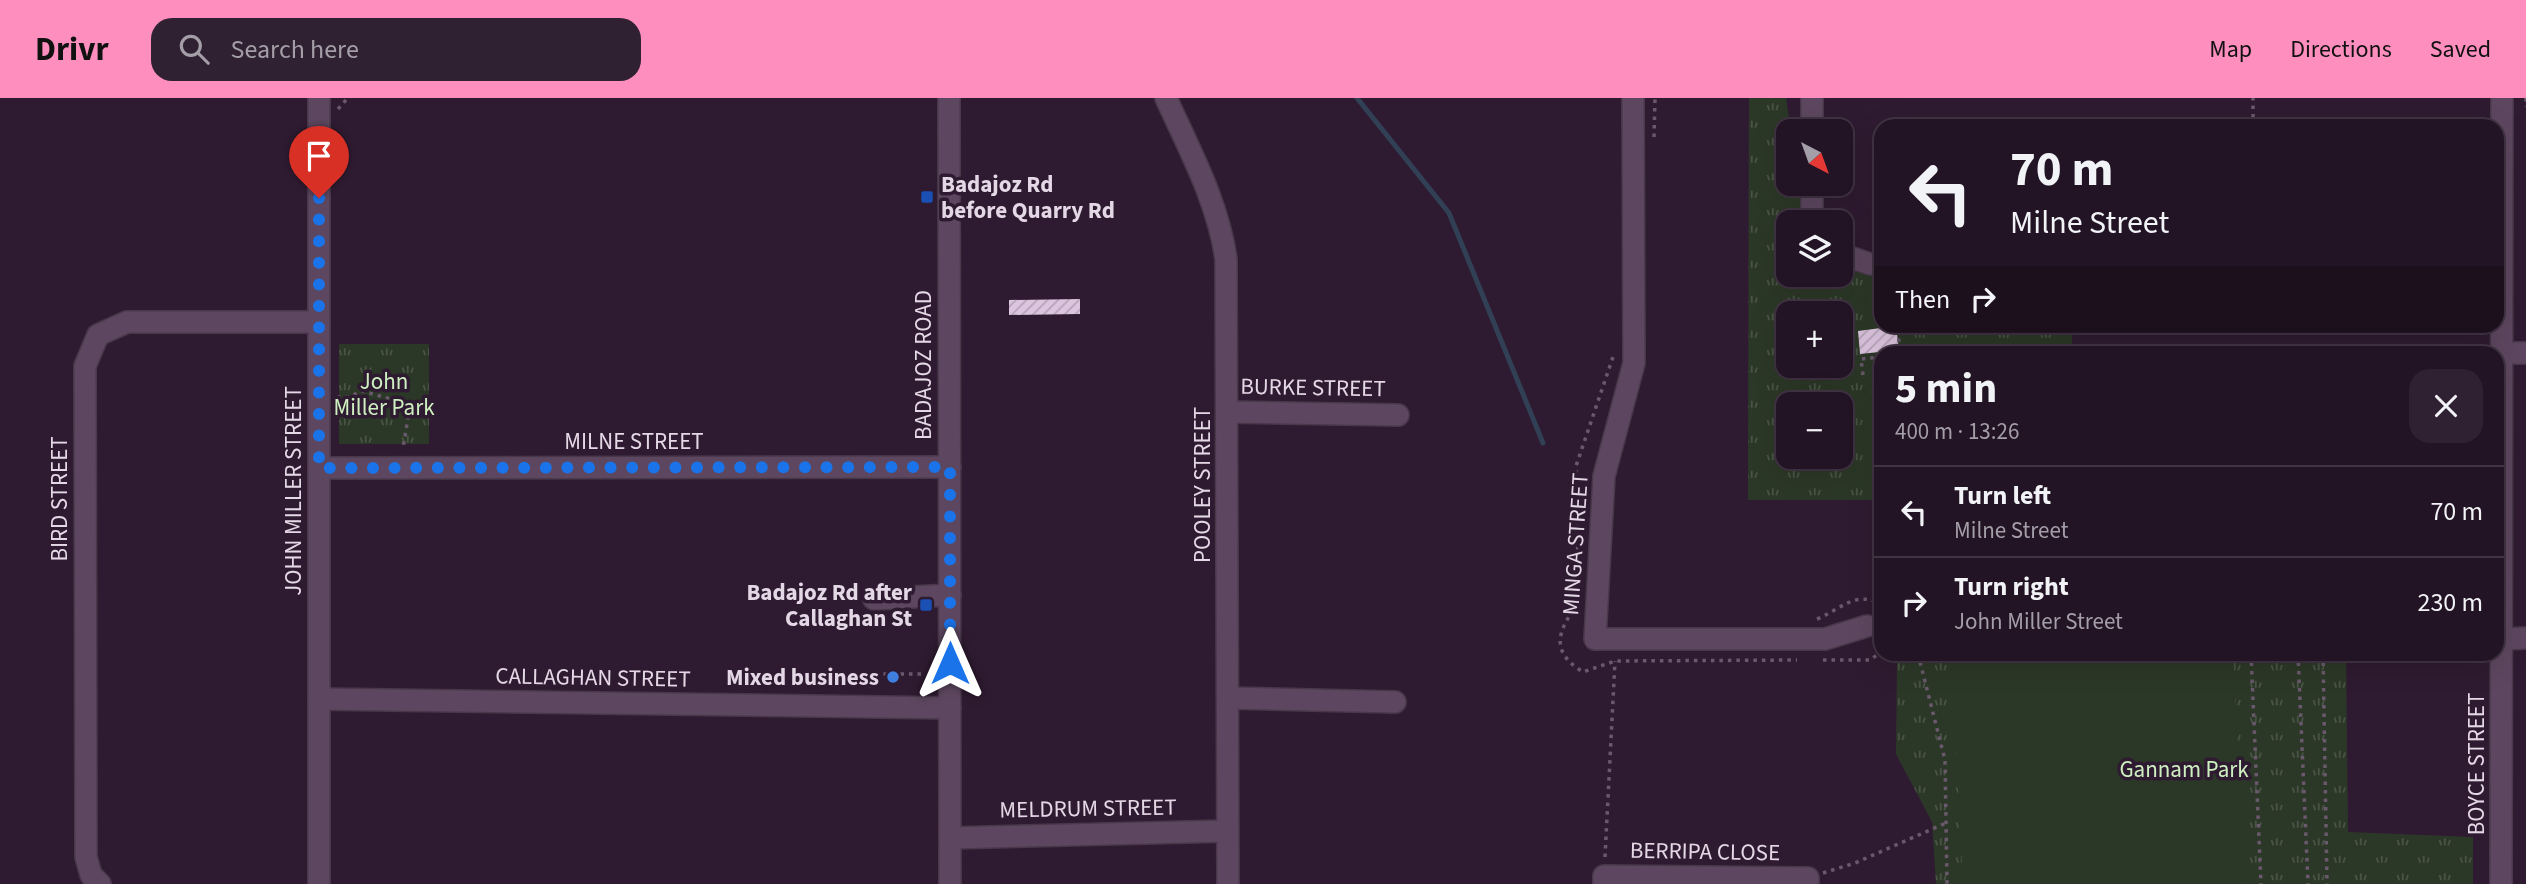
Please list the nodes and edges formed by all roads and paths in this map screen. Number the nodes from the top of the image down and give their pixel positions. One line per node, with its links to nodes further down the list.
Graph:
1 (319, 98): 15 (street, JOHN MILLER STREET)
2 (949, 98): 24 (street, BADAJOZ ROAD)
3 (1166, 98): 22 (street, POOLEY STREET)
4 (1633, 98): 33 (street, MINGA STREET)
5 (1812, 98): 10 (street)
6 (2253, 98): 11 (path)
7 (2502, 98): 12 (street, BOYCE STREET)
8 (2526, 98): 9 (path)
9 (2526, 107)
10 (1812, 119)
11 (2253, 119)
12 (2502, 119)
13 (1853, 258): 14 (street)
14 (1874, 264)
15 (319, 323): 25 (street, JOHN MILLER STREET); 54 (street, BIRD STREET)
16 (2504, 353): 17 (street)
17 (2526, 353)
18 (1614, 356): 27 (path)
19 (1874, 358): 20 (path)
20 (1863, 375)
21 (336, 397): 26 (path)
22 (1228, 412): 23 (street, BURKE STREET); 45 (street, POOLEY STREET)
23 (1398, 415)
24 (950, 467): 26 (street, MILNE STREET); 28 (street, BADAJOZ ROAD)
25 (319, 468): 26 (street, MILNE STREET); 46 (street, JOHN MILLER STREET)
26 (402, 468)
27 (1578, 575)
28 (950, 595): 29 (street); 48 (street, BADAJOZ ROAD)
29 (874, 599)
30 (1874, 600): 32 (path)
31 (1578, 602): 44 (path)
32 (1813, 620)
33 (1867, 626)
34 (2526, 638): 35 (street)
35 (2504, 639)
36 (1874, 657): 38 (path)
37 (1803, 660): 44 (path)
38 (1816, 660)
39 (1920, 661): 49 (path)
40 (2251, 661): 59 (path)
41 (2298, 661): 60 (path)
42 (2323, 661): 61 (path)
43 (2503, 661): 62 (street, BOYCE STREET)
44 (1615, 662): 52 (path)
45 (1229, 698): 47 (street); 50 (street, POOLEY STREET)
46 (319, 699): 48 (street, CALLAGHAN STREET); 55 (street, JOHN MILLER STREET)
47 (1395, 702)
48 (950, 708): 51 (street, BADAJOZ ROAD)
49 (1946, 823): 53 (path); 58 (path)
50 (1227, 831): 51 (street, MELDRUM STREET); 57 (street, POOLEY STREET)
51 (950, 838): 56 (street, BADAJOZ ROAD)
52 (1604, 880): 53 (street, BERRIPA CLOSE)
53 (1808, 881)
54 (100, 884)
55 (319, 884)
56 (950, 884)
57 (1228, 884)
58 (1947, 884)
59 (2261, 884)
60 (2308, 884)
61 (2326, 884)
62 (2501, 884)

